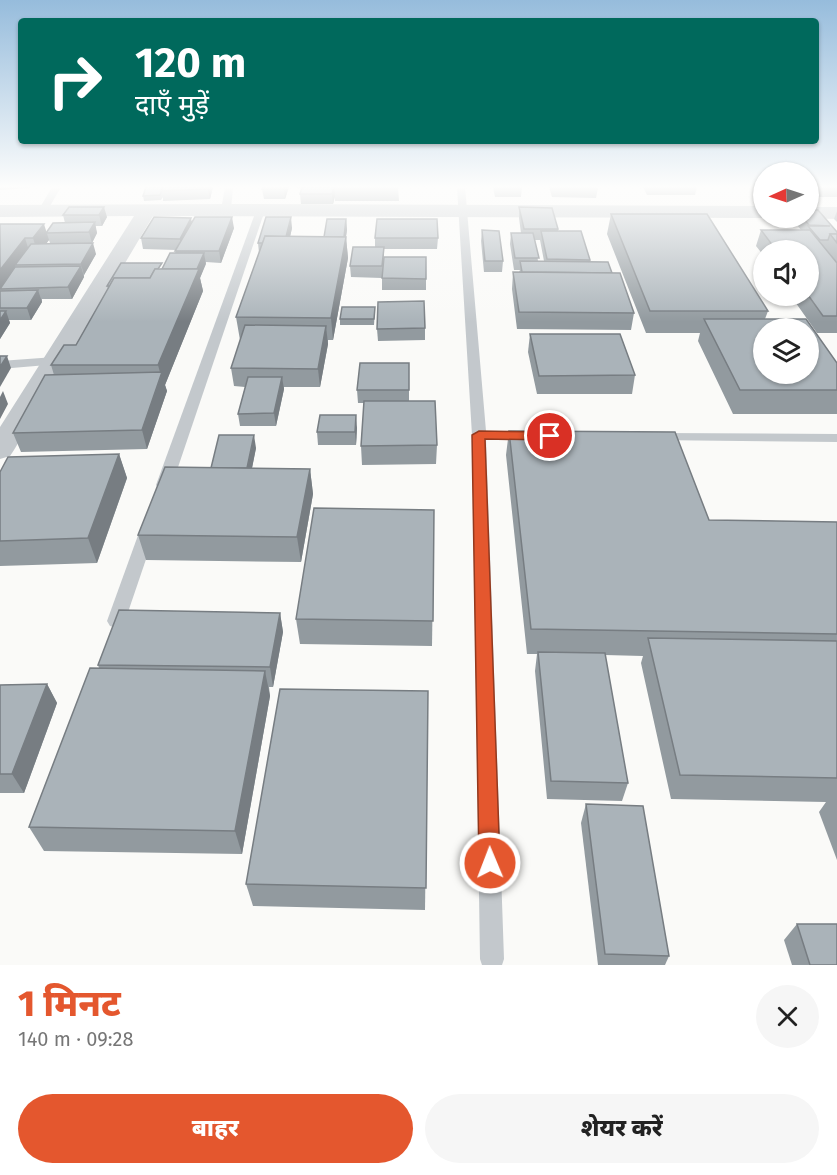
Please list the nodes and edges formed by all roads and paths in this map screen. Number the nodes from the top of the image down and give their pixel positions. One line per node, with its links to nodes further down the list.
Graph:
1 (134, 232): 4 (street)
2 (252, 232): 11 (lane)
3 (465, 232): 6 (lane)
4 (55, 361): 5 (lane); 10 (street)
5 (0, 365)
6 (479, 435): 7 (lane); 12 (lane)
7 (538, 436)
8 (646, 437): 9 (lane)
9 (837, 438)
10 (0, 450)
11 (116, 621)
12 (492, 958)

